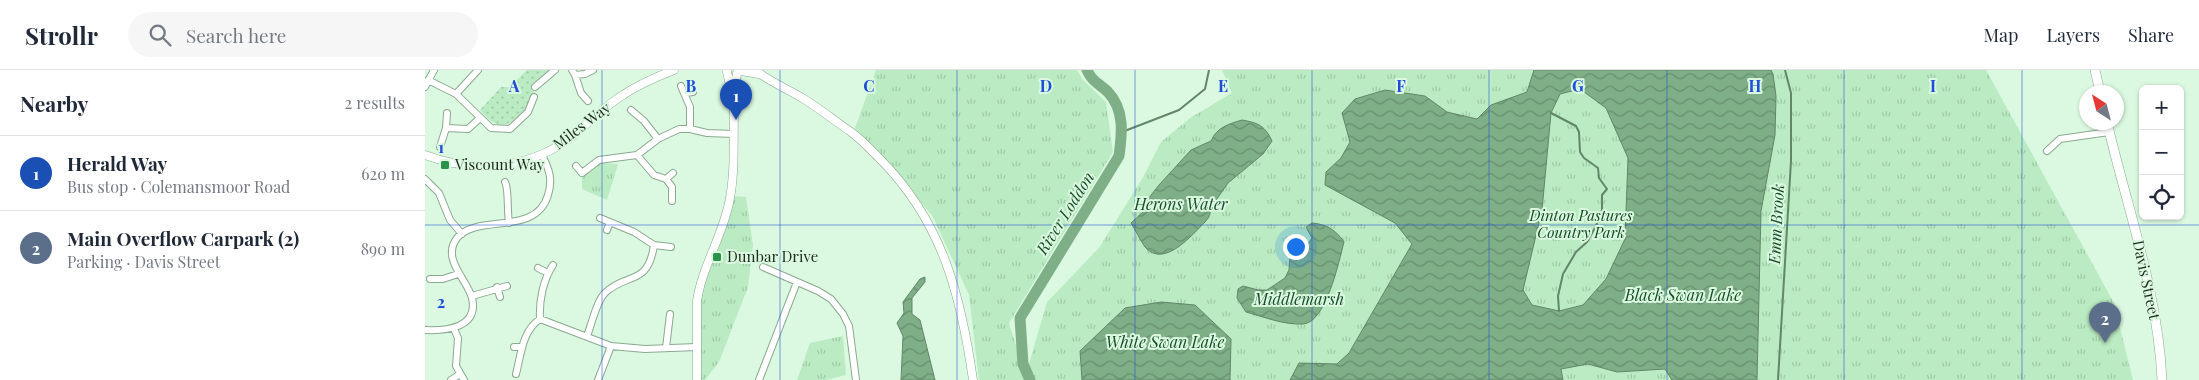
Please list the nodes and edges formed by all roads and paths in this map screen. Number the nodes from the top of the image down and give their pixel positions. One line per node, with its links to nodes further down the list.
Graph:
1 (434, 70): 12 (street)
2 (478, 70): 17 (street)
3 (555, 70): 15 (street)
4 (593, 70): 10 (street)
5 (674, 70): 33 (street, Miles Way)
6 (755, 70): 11 (street)
7 (2095, 70): 13 (main road)
8 (727, 71): 9 (street); 20 (street)
9 (739, 71): 11 (street); 20 (street)
10 (573, 72): 21 (street)
11 (763, 76): 80 (street)
12 (426, 83): 17 (street)
13 (2098, 85)
14 (681, 86): 18 (street)
15 (535, 87)
16 (693, 92): 18 (street)
17 (456, 94): 24 (street)
18 (686, 94): 26 (street)
19 (534, 97): 24 (street)
20 (733, 100): 28 (street)
21 (588, 101)
22 (631, 110): 29 (street)
23 (447, 113): 25 (street)
24 (480, 118): 25 (street)
25 (446, 128): 30 (street)
26 (690, 129): 28 (street); 29 (street)
27 (2109, 132): 31 (street); 81 (main road, Davis Street)
28 (733, 134): 71 (street)
29 (657, 139): 34 (street)
30 (440, 147)
31 (2047, 151)
32 (425, 155): 36 (street, Miles Way)
33 (542, 155): 36 (street, Miles Way); 46 (street)
34 (637, 155): 39 (street); 42 (street)
35 (425, 159): 36 (street, Miles Way)
36 (454, 163)
37 (576, 166): 39 (street)
38 (673, 172): 42 (street)
39 (583, 173): 41 (street)
40 (425, 179): 49 (street)
41 (578, 179)
42 (666, 180): 44 (street)
43 (508, 184): 46 (street)
44 (672, 201)
45 (600, 218): 47 (street)
46 (509, 222): 49 (street)
47 (610, 222): 48 (street); 50 (street)
48 (607, 230)
49 (462, 234): 56 (street)
50 (654, 245): 51 (street); 67 (street)
51 (671, 248)
52 (553, 265): 55 (street)
53 (763, 267): 58 (street)
54 (538, 268): 55 (street)
55 (548, 273): 64 (street)
56 (458, 274): 57 (street); 61 (street)
57 (430, 279)
58 (797, 282): 78 (street); 79 (street)
59 (507, 286): 60 (street)
60 (497, 287): 61 (street); 62 (street)
61 (472, 296): 65 (street)
62 (500, 297)
63 (670, 314): 72 (street)
64 (540, 319): 67 (street); 70 (street)
65 (454, 329): 66 (street); 74 (street)
66 (425, 330)
67 (587, 336): 68 (street)
68 (611, 346): 72 (street); 76 (street)
69 (514, 347): 70 (street)
70 (522, 347): 73 (street)
71 (697, 347): 72 (street); 77 (street)
72 (666, 348)
73 (516, 374)
74 (462, 377): 75 (street)
75 (451, 380)
76 (598, 380)
77 (697, 380)
78 (759, 380)
79 (856, 380)
80 (973, 380)
81 (2162, 380)

